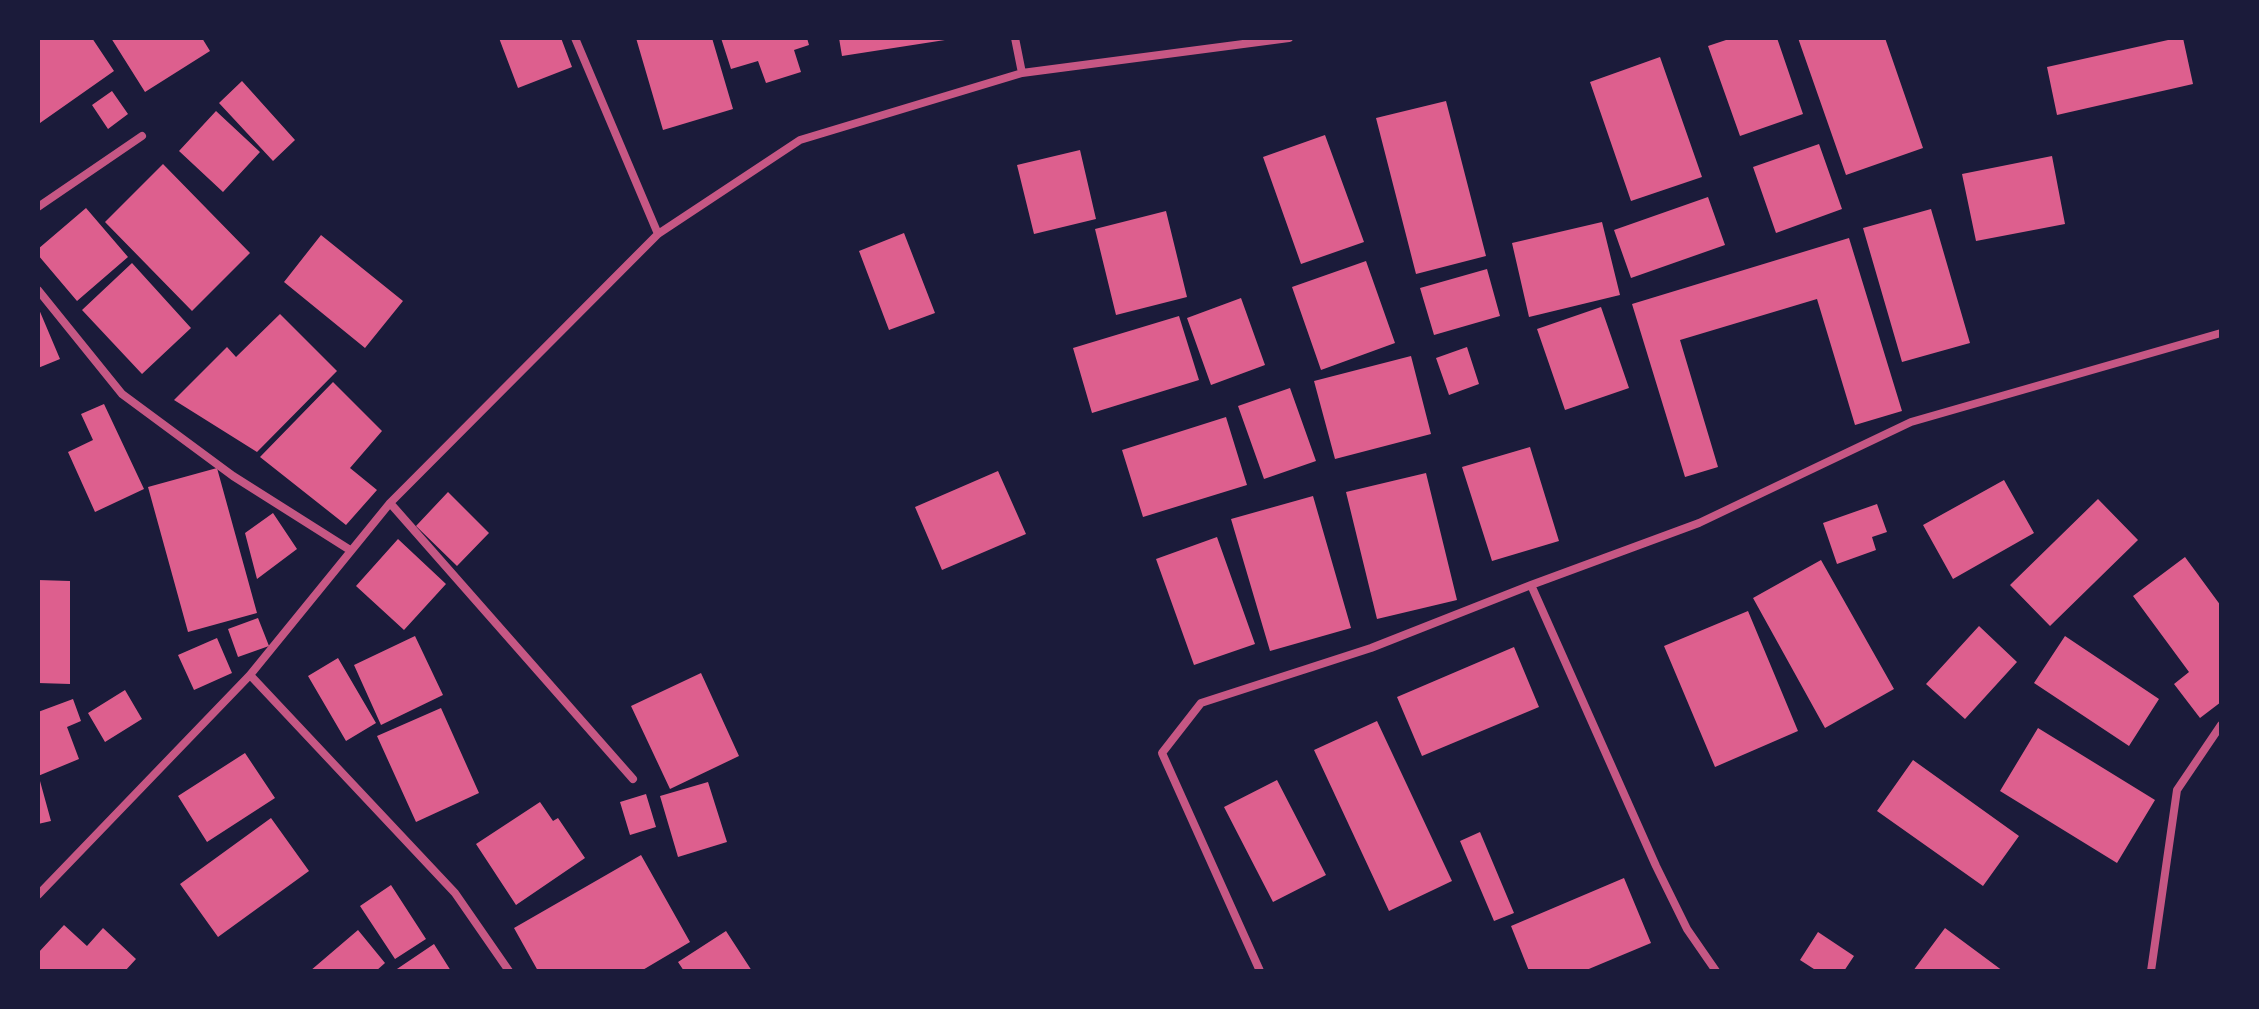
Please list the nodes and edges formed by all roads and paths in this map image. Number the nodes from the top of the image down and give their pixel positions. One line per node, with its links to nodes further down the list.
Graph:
1 (575, 38): 7 (street)
2 (1015, 38): 4 (street)
3 (1289, 38): 4 (street)
4 (1022, 73): 7 (street)
5 (142, 136): 6 (street)
6 (38, 207)
7 (658, 234): 10 (street)
8 (38, 290): 11 (street)
9 (2221, 333): 12 (street)
10 (390, 503): 11 (street); 15 (street)
11 (350, 550): 13 (street)
12 (1531, 585): 18 (street); 19 (street)
13 (250, 675): 16 (street); 17 (street)
14 (2221, 725): 20 (street)
15 (633, 779)
16 (38, 895)
17 (509, 971)
18 (1260, 971)
19 (1716, 971)
20 (2151, 971)

